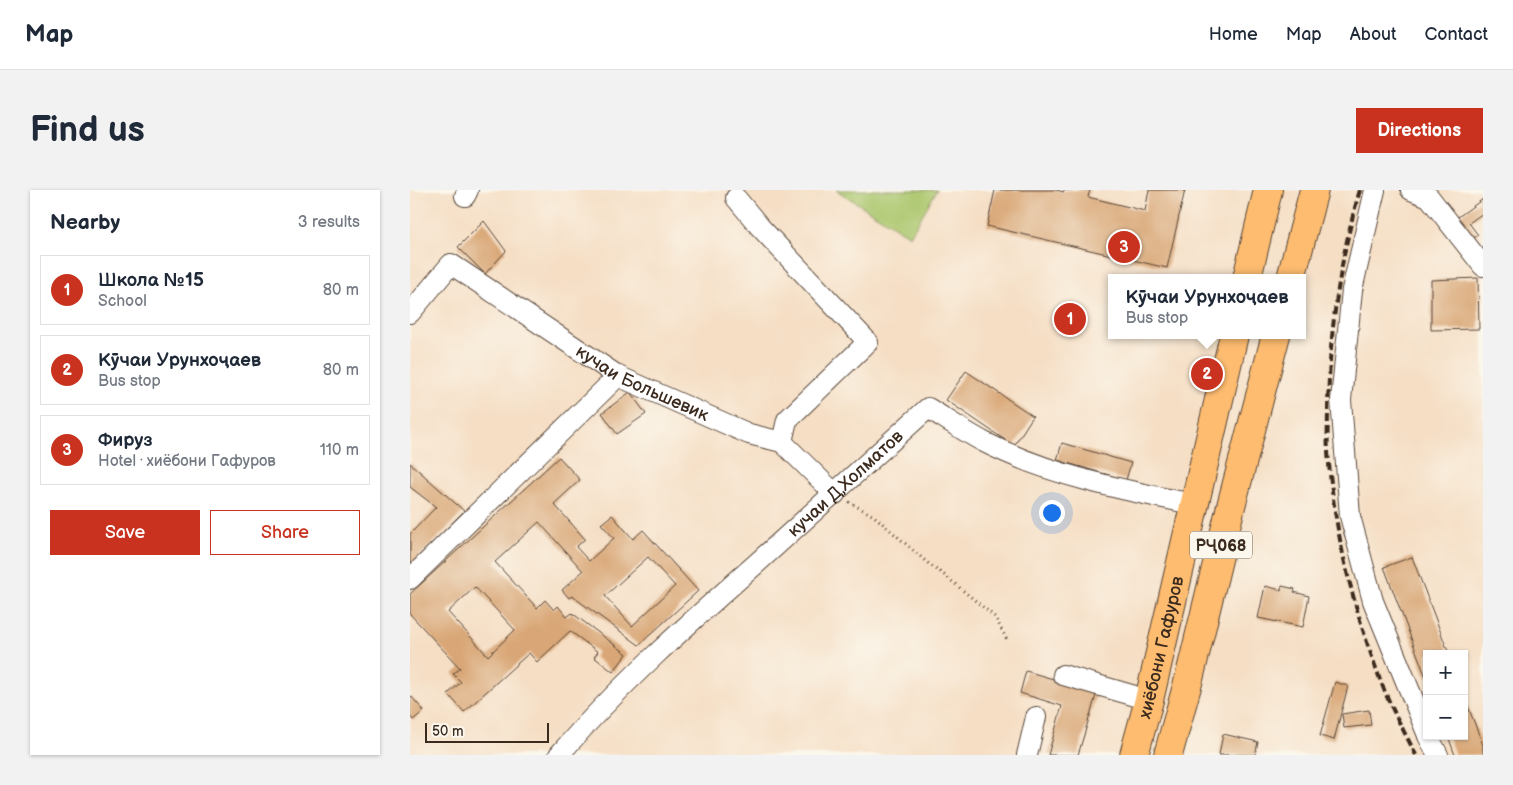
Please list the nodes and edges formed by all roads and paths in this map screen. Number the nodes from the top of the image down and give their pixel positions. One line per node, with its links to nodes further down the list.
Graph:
1 (1268, 190): 7 (highway)
2 (1314, 190): 8 (highway)
3 (1375, 190): 21 (street)
4 (1411, 190): 6 (street)
5 (736, 198): 13 (street)
6 (1483, 266)
7 (1248, 274)
8 (1292, 274)
9 (410, 313): 12 (street, кучаи Большевик)
10 (1233, 339): 15 (highway, хиёбони Гафуров / РҶ068)
11 (1275, 339): 24 (highway, РҶ068)
12 (618, 376): 13 (street, кучаи Большевик); 16 (street)
13 (782, 442): 14 (street)
14 (835, 494): 15 (street, кучаи Д,Холматов); 17 (path); 25 (street, кучаи Д,Холматов)
15 (1193, 504): 19 (highway, хиёбони Гафуров / РҶ068)
16 (410, 579)
17 (1006, 640)
18 (1063, 675): 19 (street)
19 (1150, 700): 23 (highway, хиёбони Гафуров / РҶ068)
20 (1036, 717): 26 (street)
21 (1423, 723)
22 (1430, 740): 27 (street)
23 (1137, 742): 24 (highway)
24 (1171, 746)
25 (559, 755)
26 (1026, 755)
27 (1438, 755)

